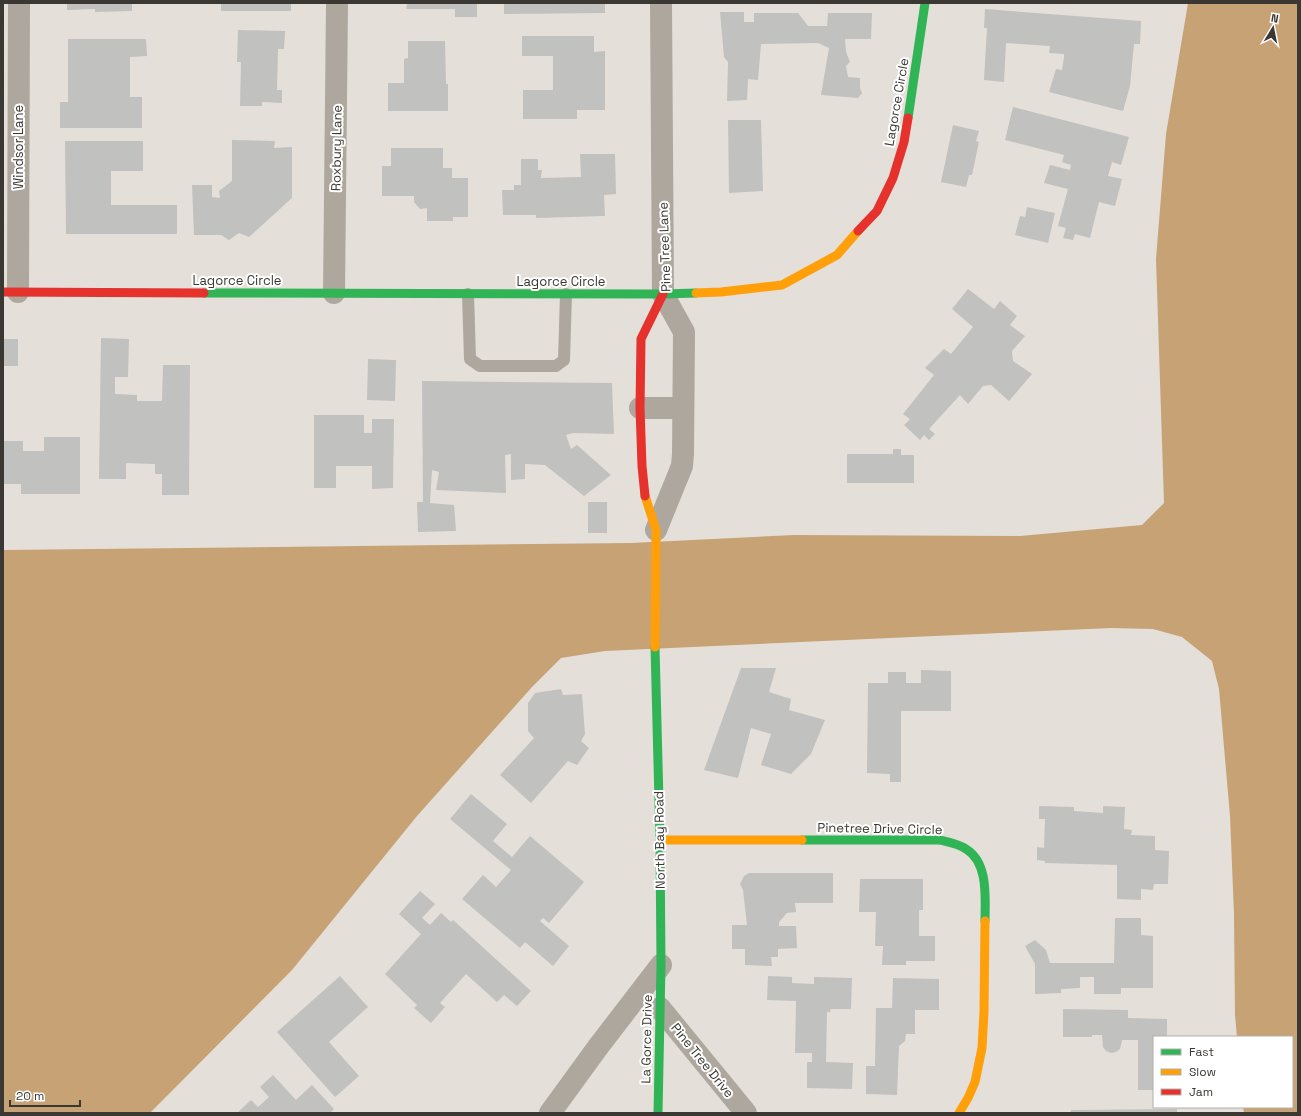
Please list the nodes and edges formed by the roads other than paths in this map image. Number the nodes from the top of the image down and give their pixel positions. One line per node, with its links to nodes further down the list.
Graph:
1 (19, 3): 5 (street, Windsor Lane)
2 (337, 3): 6 (street, Roxbury Lane)
3 (661, 3): 9 (street, Pine Tree Lane)
4 (925, 3): 9 (street, Lagorce Circle)
5 (10, 292): 6 (street, Lagorce Circle)
6 (334, 293): 7 (street, Lagorce Circle)
7 (468, 294): 8 (street, Lagorce Circle); 8 (lane)
8 (566, 294): 9 (street, Lagorce Circle)
9 (663, 294): 10 (street, North Bay Road); 11 (street, Pine Tree Lane)
10 (640, 408): 11 (street); 12 (street, North Bay Road)
11 (683, 408): 12 (street, Pine Tree Lane)
12 (656, 530): 13 (street, North Bay Road)
13 (660, 840): 14 (street, North Bay Road); 19 (street, Pinetree Drive Circle)
14 (661, 965): 15 (street, La Gorce Drive); 16 (street)
15 (660, 1008): 17 (street, La Gorce Drive); 18 (street, Pine Tree Drive)
16 (550, 1113)
17 (658, 1113)
18 (746, 1113)
19 (959, 1113)

